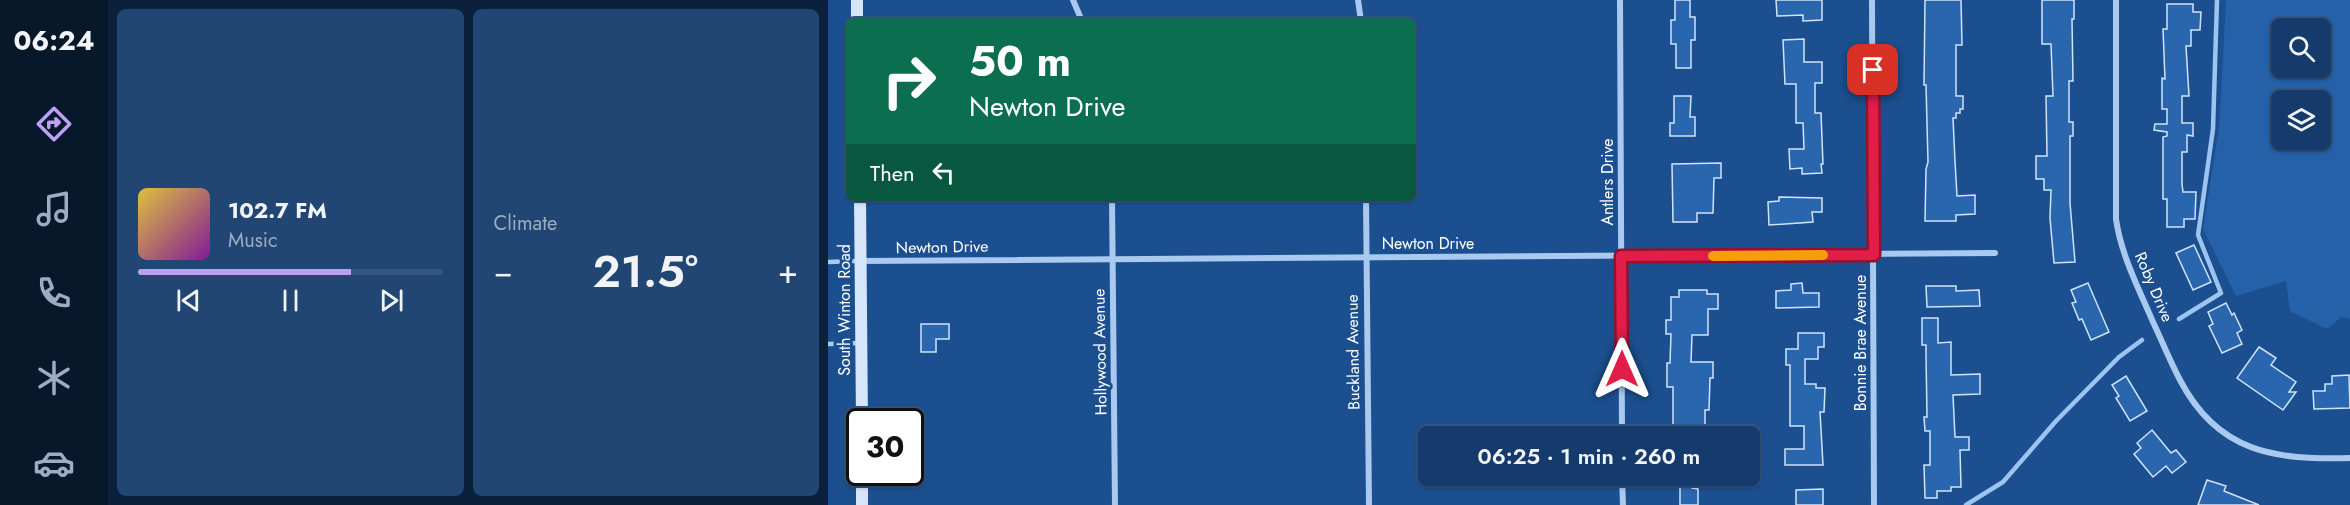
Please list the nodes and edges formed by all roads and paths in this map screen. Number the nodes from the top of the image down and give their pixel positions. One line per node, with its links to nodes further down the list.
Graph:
1 (857, 0): 7 (main road)
2 (1073, 0): 8 (street)
3 (1358, 0): 9 (street)
4 (1620, 0): 15 (street, Antlers Drive)
5 (1872, 0): 14 (street, Bonnie Brae Avenue)
6 (2116, 0): 24 (street, Roby Drive)
7 (858, 18)
8 (1081, 18)
9 (1361, 18)
10 (860, 201): 18 (main road, South Winton Road)
11 (1112, 201): 17 (street, Hollywood Avenue)
12 (1366, 201): 16 (street, Buckland Avenue)
13 (1995, 253): 14 (street, Newton Drive)
14 (1874, 255): 15 (street, Newton Drive); 31 (street, Bonnie Brae Avenue)
15 (1621, 256): 16 (street, Newton Drive); 23 (street, Antlers Drive)
16 (1366, 257): 17 (street, Newton Drive); 29 (street, Buckland Avenue)
17 (1113, 258): 18 (street, Newton Drive); 28 (street, Hollywood Avenue)
18 (860, 261): 19 (lane); 20 (main road, South Winton Road)
19 (828, 262)
20 (861, 343): 21 (lane); 22 (main road, South Winton Road)
21 (828, 344)
22 (862, 408)
23 (1622, 426)
24 (2350, 458)
25 (862, 486): 27 (main road)
26 (1622, 486): 30 (street)
27 (862, 505)
28 (1115, 505)
29 (1369, 505)
30 (1623, 505)
31 (1874, 505)

